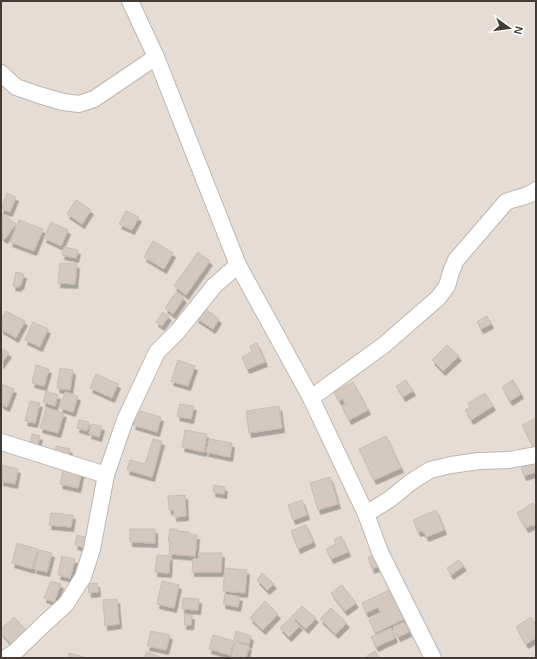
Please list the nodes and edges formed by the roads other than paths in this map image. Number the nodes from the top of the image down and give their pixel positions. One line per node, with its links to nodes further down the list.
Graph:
1 (130, 1): 2 (street)
2 (156, 57): 3 (street); 5 (street)
3 (1, 73)
4 (536, 190): 6 (street)
5 (238, 265): 6 (street); 9 (street)
6 (311, 398): 10 (street)
7 (1, 442): 9 (street)
8 (536, 455): 10 (street)
9 (106, 475): 11 (street)
10 (366, 514): 12 (street)
11 (6, 658)
12 (433, 658)

